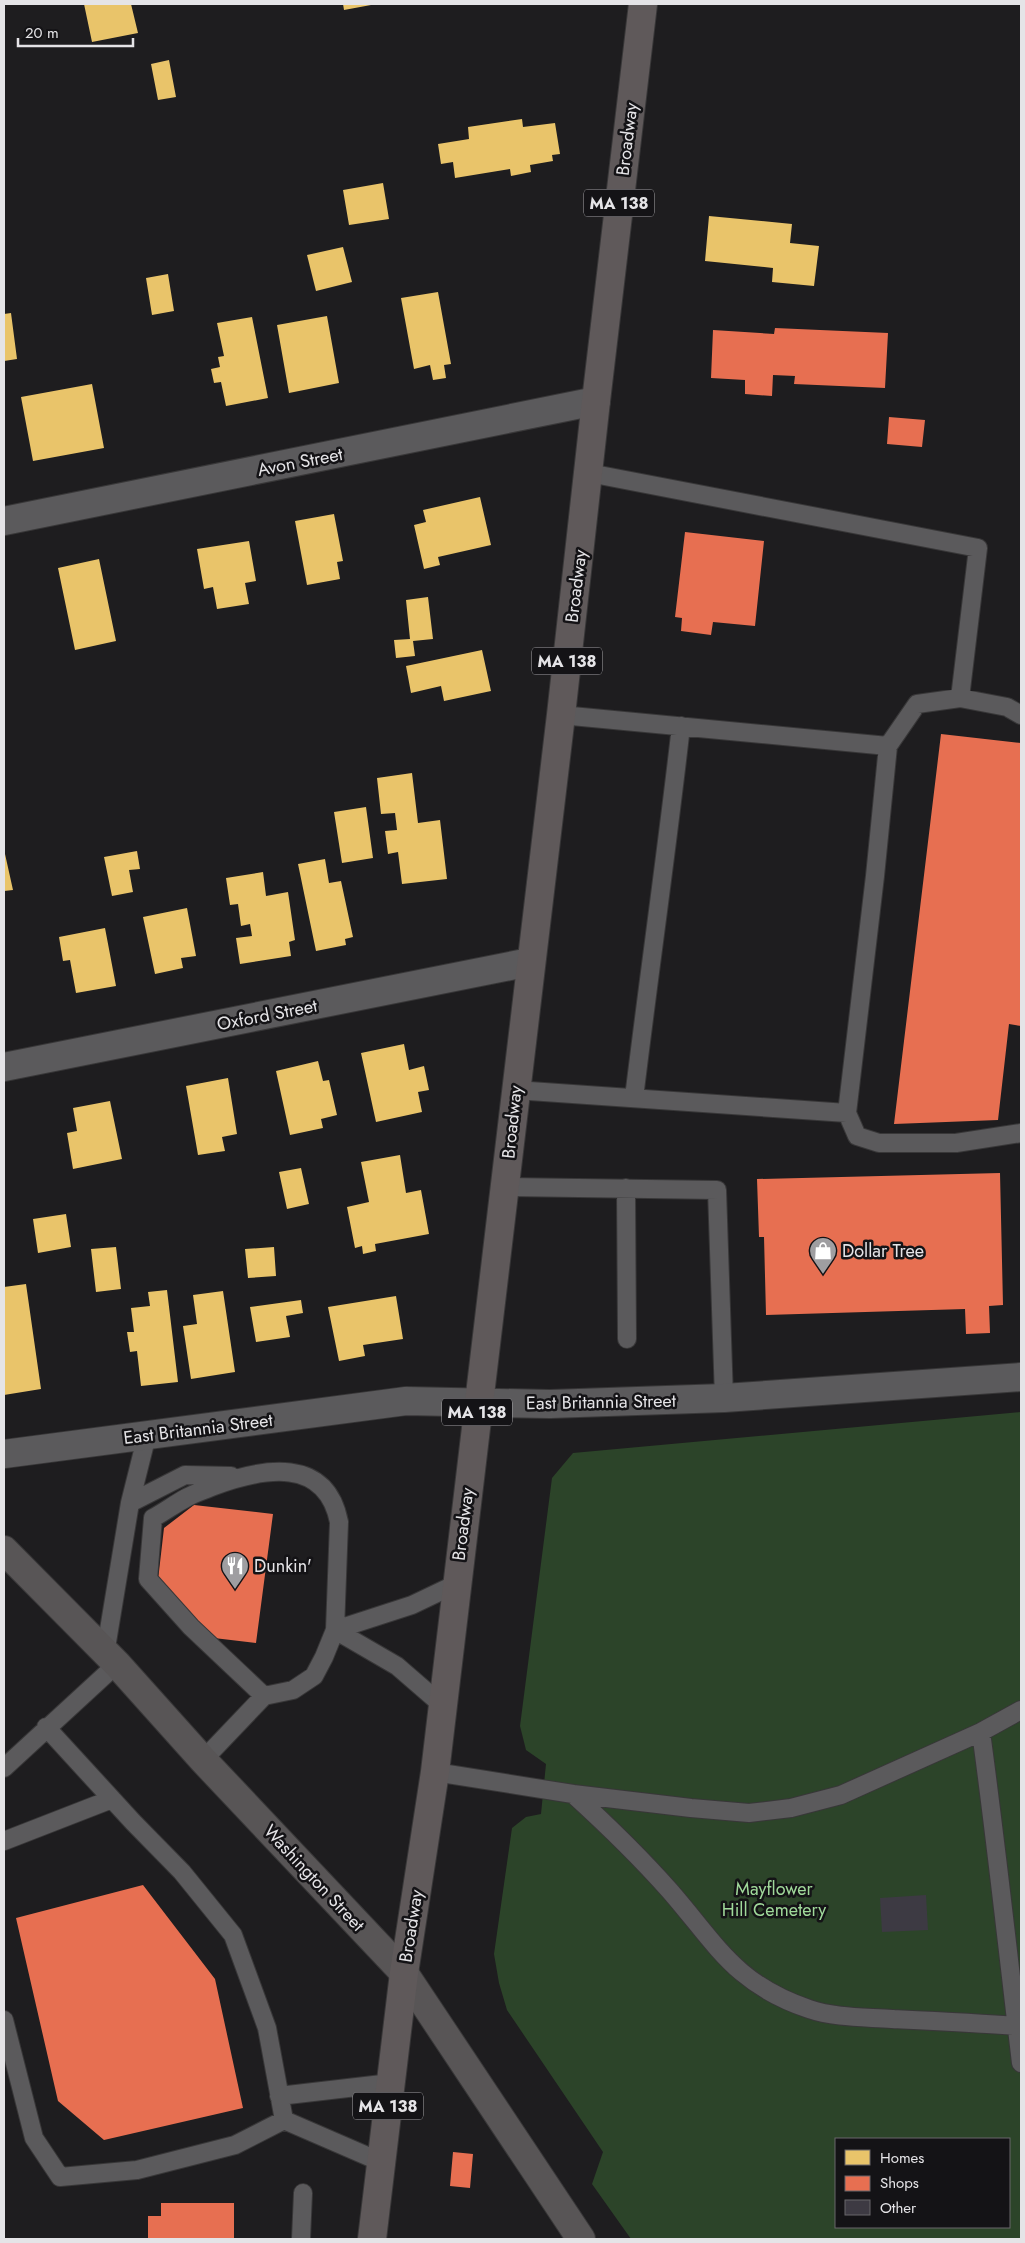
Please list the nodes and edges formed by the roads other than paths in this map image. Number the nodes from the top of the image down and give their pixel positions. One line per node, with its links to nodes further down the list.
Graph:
1 (643, 4): 2 (main road, Broadway / MA 138)
2 (596, 401): 3 (main road, Broadway / MA 138); 4 (street, Avon Street)
3 (589, 473): 5 (lane); 6 (main road, Broadway / MA 138)
4 (4, 522)
5 (960, 698): 7 (lane); 9 (lane)
6 (561, 715): 8 (lane); 10 (main road, Broadway / MA 138)
7 (1021, 715)
8 (681, 726): 9 (lane); 13 (lane)
9 (888, 746): 14 (lane)
10 (530, 962): 11 (street, Oxford Street); 12 (main road, Broadway / MA 138)
11 (4, 1067)
12 (515, 1090): 13 (lane); 16 (main road, Broadway / MA 138)
13 (634, 1098): 14 (lane)
14 (847, 1112): 15 (lane)
15 (1021, 1133)
16 (505, 1187): 17 (lane); 21 (main road, Broadway / MA 138)
17 (626, 1188): 18 (lane); 20 (lane)
18 (627, 1339)
19 (1021, 1377): 20 (street, East Britannia Street)
20 (724, 1398): 21 (street, East Britannia Street)
21 (478, 1403): 22 (street, East Britannia Street); 27 (main road, Broadway / MA 138)
22 (147, 1436): 23 (street, East Britannia Street); 25 (lane)
23 (4, 1454)
24 (241, 1476): 25 (lane); 28 (lane); 30 (lane)
25 (130, 1503): 29 (lane)
26 (4, 1550): 29 (street, Washington Street)
27 (456, 1584): 28 (lane); 31 (main road, Broadway / MA 138)
28 (335, 1630): 30 (lane); 31 (lane)
29 (111, 1659): 33 (lane); 35 (street, Washington Street)
30 (264, 1696): 35 (lane)
31 (442, 1705): 37 (main road, Broadway / MA 138)
32 (1021, 1710): 34 (lane)
33 (46, 1727): 36 (lane); 39 (lane)
34 (981, 1732): 38 (lane); 43 (lane)
35 (203, 1760): 41 (street, Washington Street)
36 (4, 1768)
37 (434, 1772): 38 (lane); 41 (main road, Broadway / MA 138)
38 (573, 1794): 43 (lane)
39 (112, 1799): 40 (lane); 46 (lane)
40 (4, 1841)
41 (404, 1974): 45 (main road, Broadway / MA 138); 52 (street, Washington Street)
42 (4, 2020): 47 (lane)
43 (1020, 2026): 44 (lane)
44 (1021, 2063)
45 (391, 2084): 46 (lane); 48 (main road, Broadway / MA 138)
46 (279, 2096): 47 (lane)
47 (284, 2120): 48 (lane)
48 (381, 2162): 51 (main road, Broadway / MA 138)
49 (303, 2193): 50 (lane)
50 (301, 2239)
51 (372, 2239)
52 (581, 2239)

